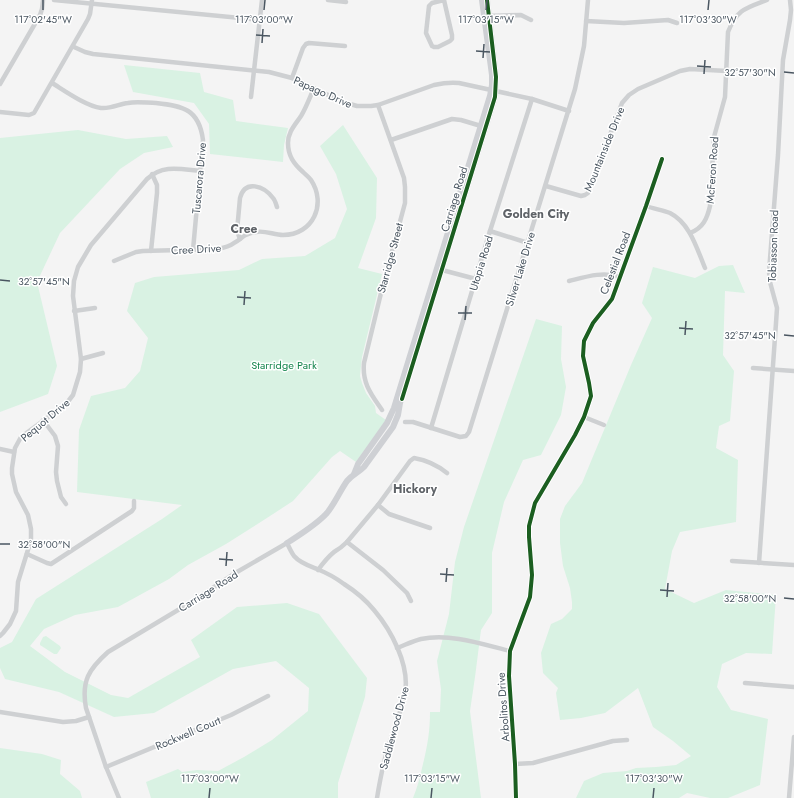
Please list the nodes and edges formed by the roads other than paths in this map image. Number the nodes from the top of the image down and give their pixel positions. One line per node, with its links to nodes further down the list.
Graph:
1 (43, 0): 24 (street)
2 (54, 0): 11 (street)
3 (262, 0): 14 (street)
4 (328, 0): 12 (street)
5 (444, 0): 5 (street)
6 (482, 0): 13 (street, Carriage Road)
7 (487, 0): 13 (street, Carriage Road)
8 (588, 0): 16 (street, Silver Lake Drive)
9 (767, 0): 21 (street, McFeron Road)
10 (790, 0): 57 (street, Tobiasson Road)
11 (92, 2): 14 (street); 19 (street)
12 (346, 2)
13 (486, 16): 15 (street); 26 (street, Carriage Road)
14 (260, 20): 20 (street)
15 (531, 20)
16 (586, 21): 17 (street); 30 (street, Silver Lake Drive)
17 (677, 23)
18 (345, 46): 22 (street)
19 (74, 47): 20 (street, Papago Drive); 23 (street)
20 (255, 70): 22 (street, Papago Drive); 27 (street)
21 (727, 72): 37 (street, Mountainside Drive); 41 (street, McFeron Road)
22 (292, 78): 25 (street, Papago Drive)
23 (52, 83): 31 (street); 35 (street, Tuscarora Drive)
24 (0, 84)
25 (314, 88): 29 (street, Papago Drive); 42 (street, Cree Drive)
26 (494, 90): 28 (street, Papago Drive); 29 (street, Papago Drive); 32 (street, Carriage Road)
27 (252, 97)
28 (532, 99): 30 (street, Papago Drive); 40 (street, Utopia Road)
29 (378, 105): 33 (street, Starridge Street)
30 (569, 110): 37 (street, Silver Lake Drive)
31 (0, 112)
32 (484, 126): 33 (street); 48 (street, Carriage Road)
33 (391, 140): 60 (street, Starridge Street)
34 (662, 159): 38 (street, Celestial Road)
35 (200, 171): 36 (street); 44 (street, Tuscarora Drive)
36 (152, 174): 45 (street); 53 (street, Pequot Drive)
37 (546, 186): 43 (street, Silver Lake Drive)
38 (646, 206): 41 (street); 49 (street, Celestial Road)
39 (277, 207): 42 (street)
40 (490, 231): 43 (street); 50 (street, Utopia Road)
41 (690, 233): 47 (street)
42 (240, 239): 44 (street, Cree Drive)
43 (528, 243): 65 (street, Silver Lake Drive)
44 (193, 250): 45 (street, Cree Drive)
45 (151, 251): 46 (street, Cree Drive)
46 (114, 261)
47 (705, 268)
48 (440, 269): 50 (street); 59 (street, Carriage Road)
49 (620, 278): 51 (street); 61 (street, Celestial Road)
50 (476, 279): 65 (street, Utopia Road)
51 (568, 281)
52 (95, 308): 53 (street)
53 (74, 311): 55 (street, Pequot Drive)
54 (103, 353): 55 (street)
55 (81, 359): 62 (street, Pequot Drive)
56 (753, 368): 57 (street)
57 (773, 370): 58 (street); 80 (street, Tobiasson Road)
58 (794, 371)
59 (399, 399): 66 (street, Carriage Road); 68 (street, Carriage Road)
60 (382, 410)
61 (584, 416): 64 (street); 86 (street, Arbolitos Drive)
62 (44, 420): 69 (street, Pequot Drive); 73 (street)
63 (405, 422): 65 (street)
64 (604, 425)
65 (431, 428)
66 (371, 445): 68 (street); 71 (street, Carriage Road)
67 (0, 449): 69 (street)
68 (377, 450): 71 (street, Carriage Road)
69 (14, 452): 78 (street, Pequot Drive)
70 (447, 473): 74 (street)
71 (354, 474): 77 (street, Carriage Road)
72 (134, 501): 78 (street)
73 (66, 504)
74 (378, 505): 75 (street); 76 (street)
75 (430, 528)
76 (347, 542): 82 (street); 83 (street)
77 (287, 543): 82 (street, Saddlewood Drive); 91 (street, Carriage Road)
78 (27, 554): 84 (street, Pequot Drive)
79 (732, 561): 80 (street)
80 (759, 563): 81 (street)
81 (794, 565)
82 (318, 570): 85 (street, Saddlewood Drive)
83 (411, 602)
84 (0, 636)
85 (398, 648): 86 (street); 97 (street, Saddlewood Drive)
86 (510, 651): 94 (street, Arbolitos Drive)
87 (745, 683): 88 (street)
88 (794, 687)
89 (268, 696): 95 (street, Rockwell Court)
90 (0, 712): 91 (street)
91 (89, 717): 95 (street, Carriage Road)
92 (794, 737): 99 (street)
93 (626, 740): 94 (street)
94 (516, 764): 98 (street, Arbolitos Drive)
95 (106, 767): 96 (street, Carriage Road)
96 (119, 798)
97 (376, 798)
98 (516, 798)
99 (789, 798)

